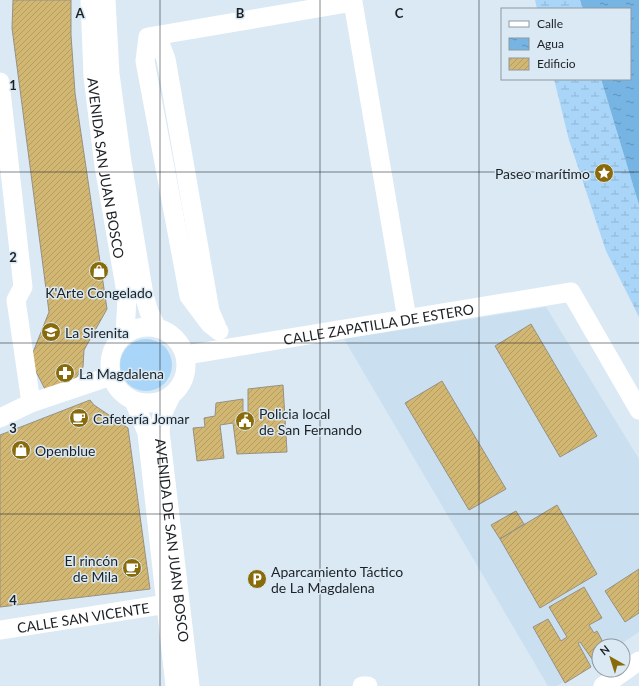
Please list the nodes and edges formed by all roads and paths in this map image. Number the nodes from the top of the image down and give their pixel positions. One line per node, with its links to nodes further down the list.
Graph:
1 (90, 0): 6 (street, AVENIDA SAN JUAN BOSCO)
2 (106, 0): 5 (street, AVENIDA SAN JUAN BOSCO)
3 (0, 82): 12 (street)
4 (407, 319): 7 (street, CALLE ZAPATILLA DE ESTERO); 7 (street); 13 (street, CALLE ZAPATILLA DE ESTERO)
5 (157, 328): 6 (street); 8 (street)
6 (125, 334): 9 (street)
7 (227, 348): 8 (street, CALLE ZAPATILLA DE ESTERO)
8 (186, 355): 10 (street)
9 (111, 376): 11 (street); 12 (street)
10 (171, 396): 11 (street); 19 (street, AVENIDA DE SAN JUAN BOSCO)
11 (134, 402): 15 (street, AVENIDA DE SAN JUAN BOSCO)
12 (31, 403): 14 (street)
13 (639, 410)
14 (0, 418)
15 (167, 604): 16 (street, CALLE SAN VICENTE); 18 (street, AVENIDA DE SAN JUAN BOSCO)
16 (0, 630)
17 (639, 661): 22 (street)
18 (175, 686)
19 (190, 686)
20 (362, 686): 21 (street)
21 (368, 686)
22 (603, 686)

